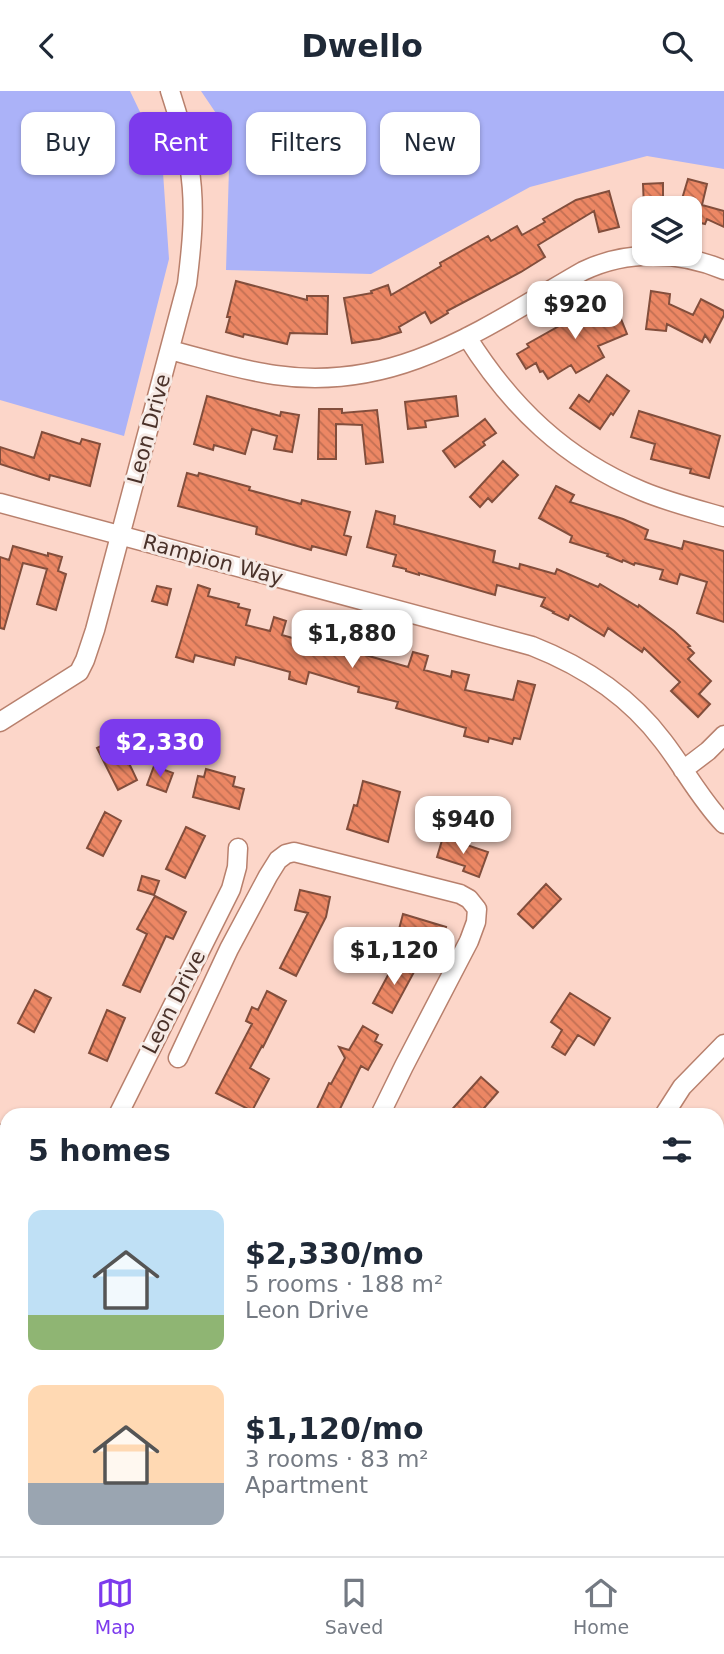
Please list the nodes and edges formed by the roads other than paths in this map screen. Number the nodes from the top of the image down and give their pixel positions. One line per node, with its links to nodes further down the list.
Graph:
1 (170, 91): 4 (street, Leon Drive)
2 (724, 271): 3 (street)
3 (467, 337): 4 (street); 6 (street)
4 (170, 349): 7 (street, Leon Drive)
5 (0, 503): 7 (street, Rampion Way)
6 (724, 517)
7 (121, 535): 8 (street, Leon Drive); 10 (street, Rampion Way)
8 (0, 722)
9 (724, 734): 10 (street)
10 (683, 770): 11 (street, Rampion Way)
11 (724, 824)
12 (238, 848): 15 (street, Leon Drive)
13 (724, 1044): 17 (street)
14 (178, 1058): 16 (street)
15 (122, 1108)
16 (383, 1108)
17 (668, 1108)

